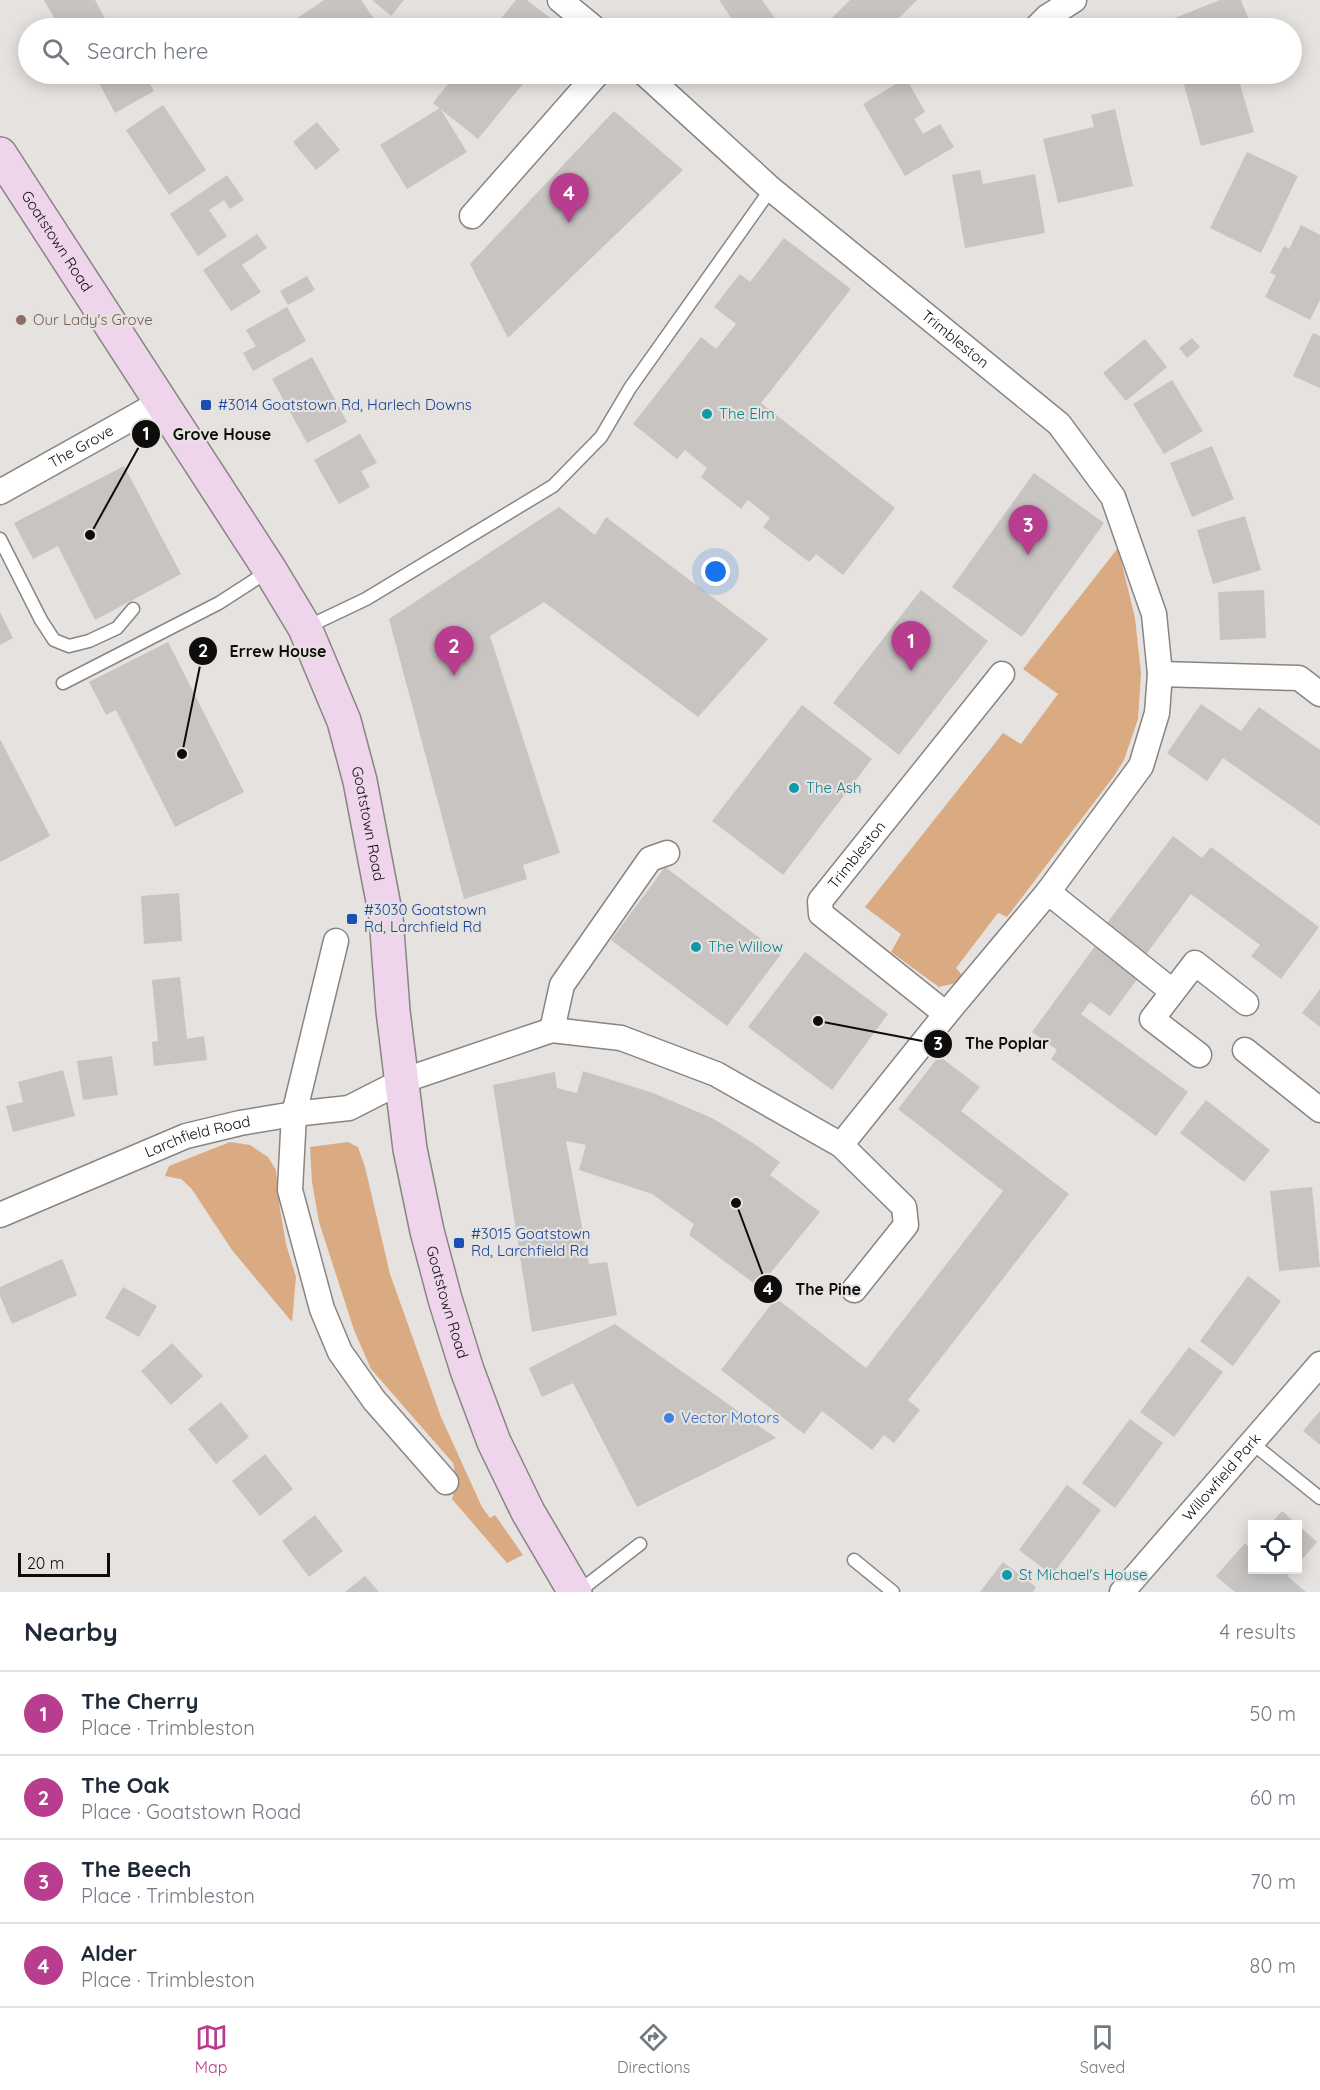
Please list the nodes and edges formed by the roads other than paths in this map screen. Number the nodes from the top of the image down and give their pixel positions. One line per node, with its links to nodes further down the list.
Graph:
1 (560, 0): 3 (street)
2 (1074, 0): 4 (street)
3 (582, 18)
4 (1046, 18)
5 (588, 84): 9 (street)
6 (656, 84): 8 (street, Trimbleston)
7 (0, 154): 10 (main road, Goatstown Road)
8 (771, 189): 15 (lane); 17 (street, Trimbleston)
9 (472, 216)
10 (161, 402): 11 (street, The Grove); 13 (main road, Goatstown Road)
11 (0, 492)
12 (0, 539): 14 (lane)
13 (270, 570): 15 (main road, Goatstown Road); 18 (lane)
14 (133, 609)
15 (305, 628): 29 (main road, Goatstown Road)
16 (1002, 674): 25 (street, Trimbleston)
17 (1160, 674): 19 (street); 21 (street, Trimbleston)
18 (63, 683)
19 (1320, 694)
20 (667, 853): 26 (street)
21 (1048, 891): 23 (street); 25 (street, Trimbleston)
22 (336, 941): 31 (street)
23 (1172, 991): 24 (street); 28 (street)
24 (1246, 1003)
25 (946, 1014): 32 (street, Trimbleston)
26 (552, 1029): 29 (street); 32 (street)
27 (1245, 1050): 30 (street)
28 (1199, 1055)
29 (402, 1082): 31 (street, Larchfield Road); 41 (main road, Goatstown Road)
30 (1320, 1110)
31 (294, 1114): 33 (street, Larchfield Road); 37 (street)
32 (841, 1146): 34 (street)
33 (0, 1215)
34 (855, 1290)
35 (1320, 1364): 36 (street, Willowfield Park)
36 (1252, 1443): 38 (lane); 43 (street, Willowfield Park)
37 (446, 1482)
38 (1320, 1498)
39 (640, 1544): 41 (lane)
40 (854, 1560): 42 (lane)
41 (577, 1592)
42 (893, 1592)
43 (1122, 1592)

